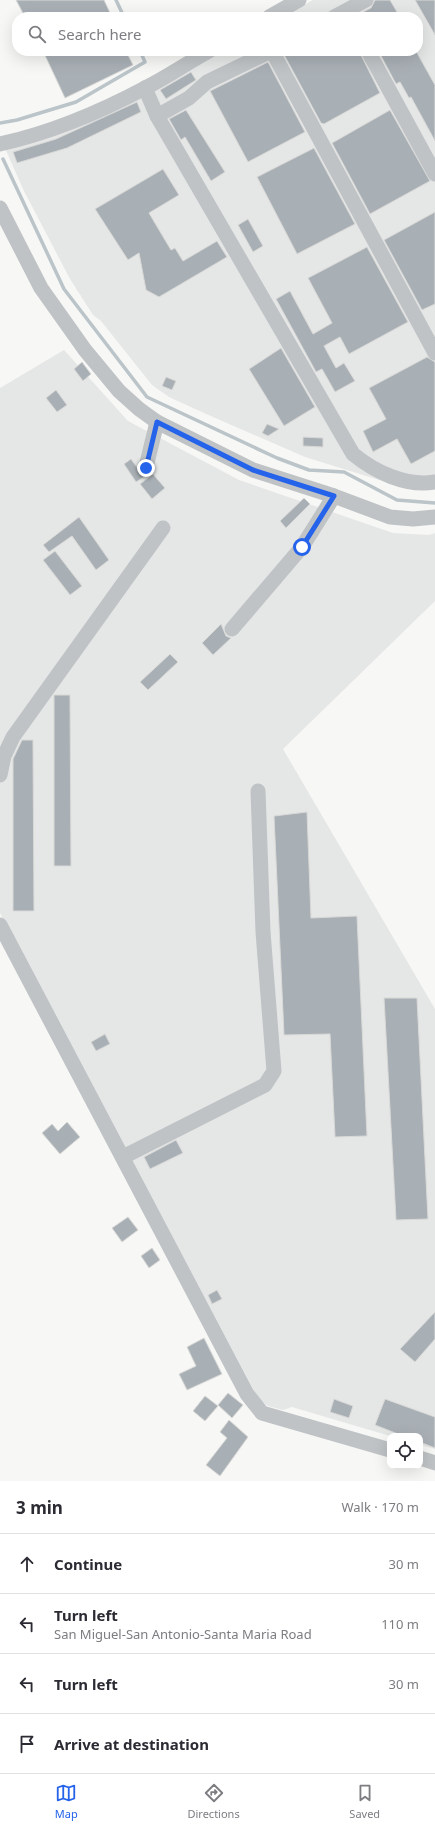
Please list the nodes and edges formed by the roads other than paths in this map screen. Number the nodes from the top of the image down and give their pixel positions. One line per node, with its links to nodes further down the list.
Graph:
1 (299, 0): 3 (street)
2 (366, 0): 4 (street)
3 (278, 12)
4 (348, 12)
5 (199, 56): 9 (street)
6 (261, 56): 10 (street)
7 (274, 56): 14 (street)
8 (371, 56): 12 (street)
9 (145, 88): 10 (street); 11 (street)
10 (156, 116): 17 (street)
11 (0, 144)
12 (435, 174)
13 (0, 208): 15 (street)
14 (435, 353)
15 (157, 422): 16 (street); 18 (street)
16 (146, 468)
17 (435, 482)
18 (334, 496): 19 (street); 21 (street)
19 (435, 517)
20 (163, 528): 22 (street)
21 (232, 629)
22 (0, 775)
23 (258, 791): 25 (street)
24 (0, 926): 25 (street)
25 (123, 1157): 26 (street)
26 (387, 1449)
27 (423, 1459): 28 (street)
28 (435, 1463)

